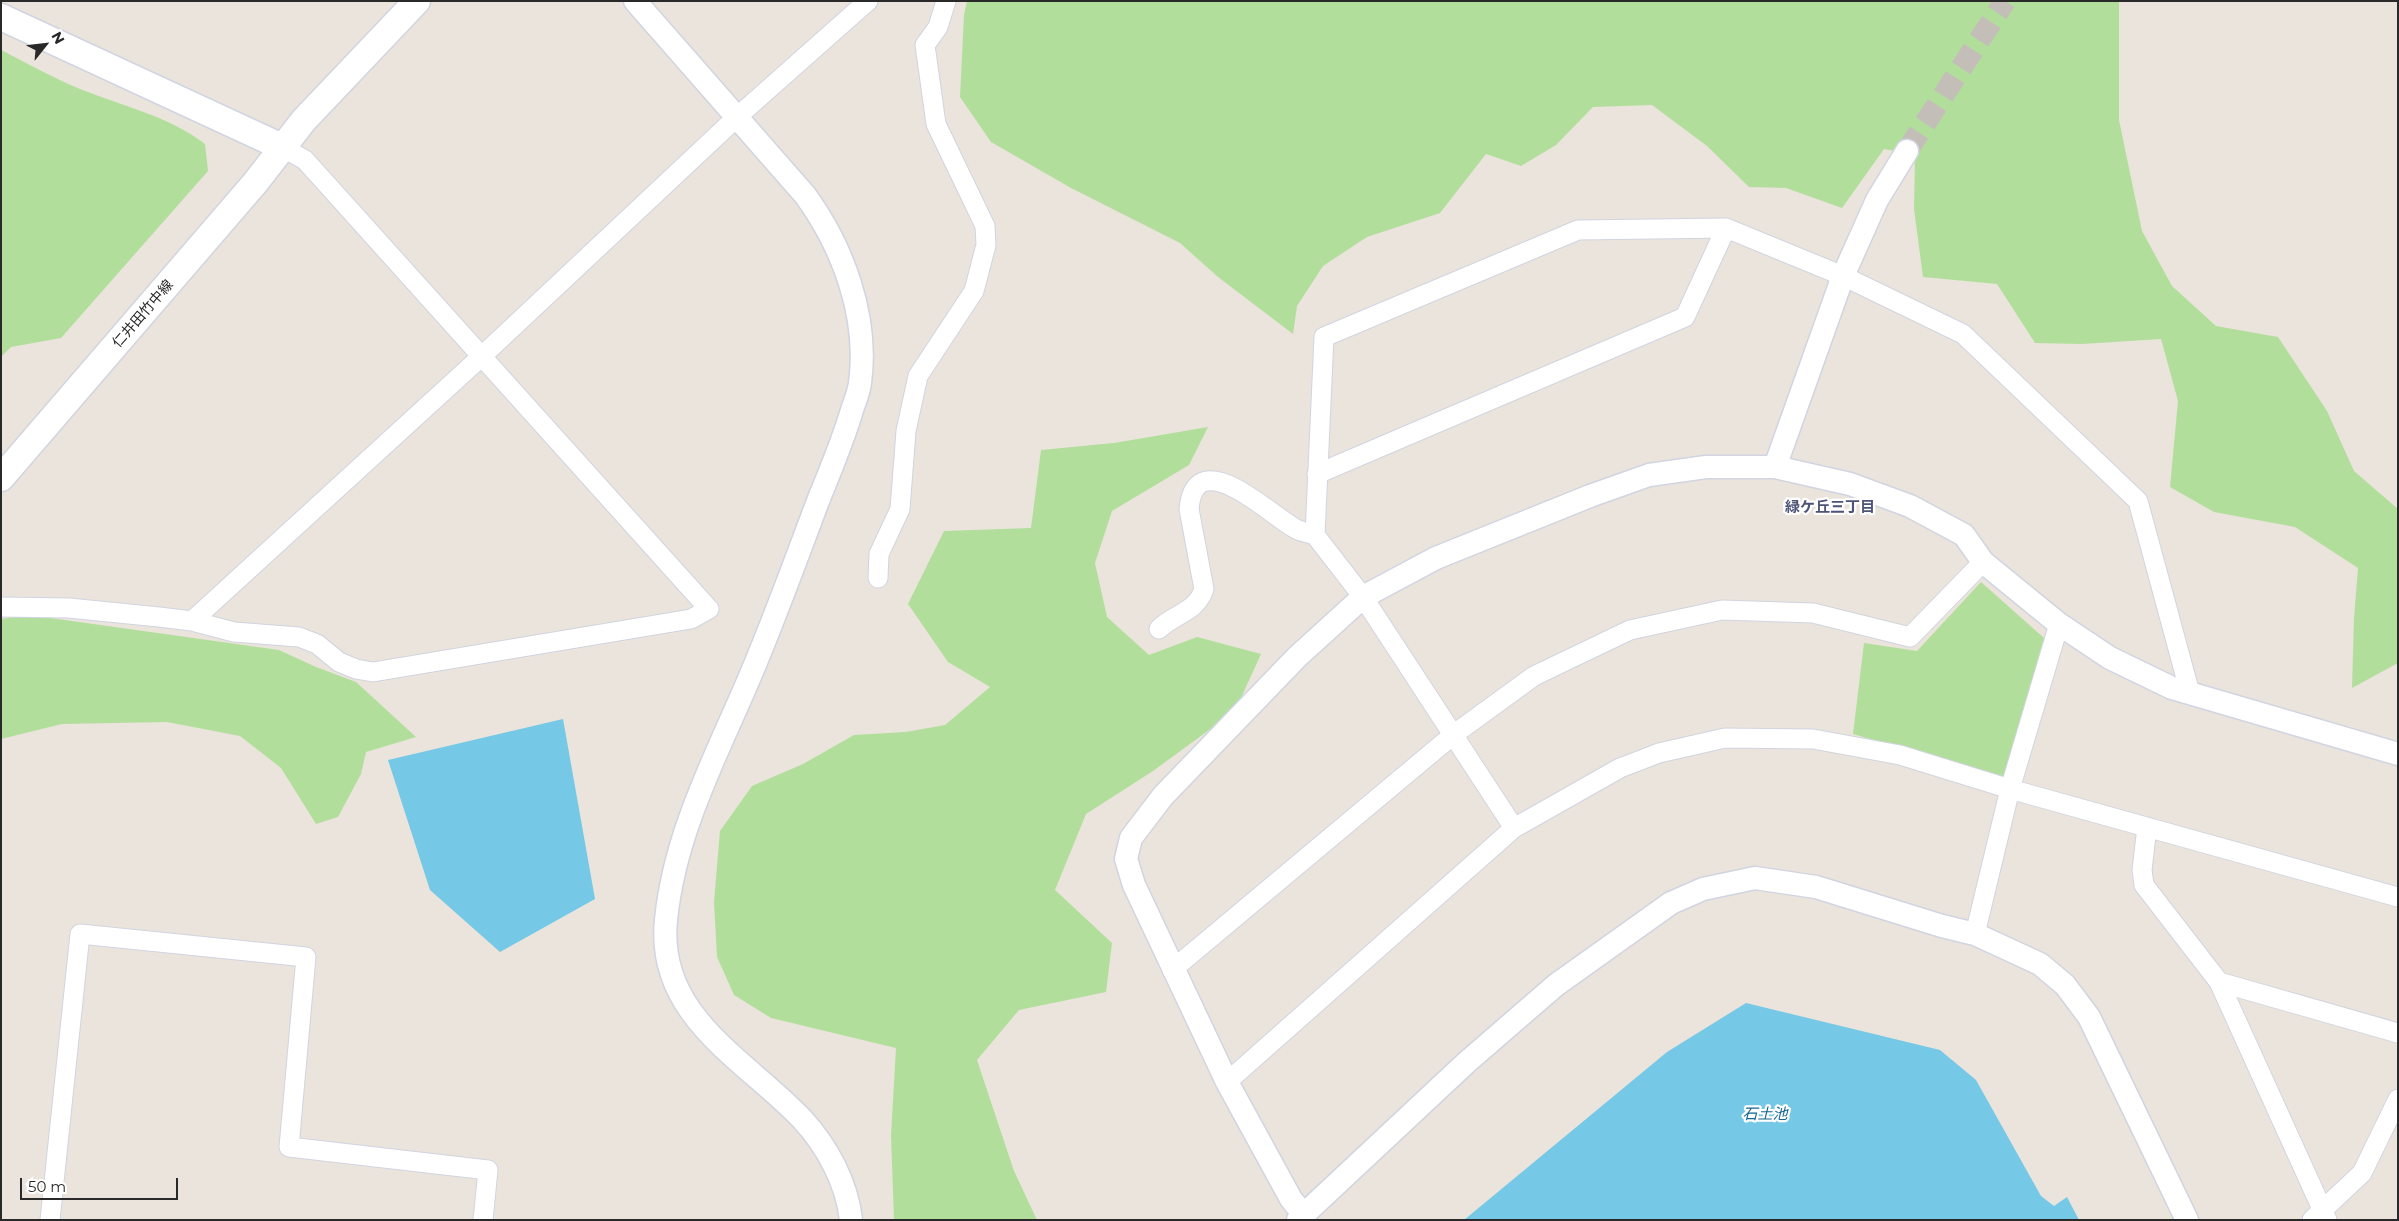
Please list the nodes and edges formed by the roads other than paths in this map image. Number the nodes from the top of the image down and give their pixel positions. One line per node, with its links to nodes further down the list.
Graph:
1 (417, 1): 7 (main road, 仁井田竹中線)
2 (635, 1): 6 (street)
3 (868, 1): 6 (street)
4 (946, 1): 17 (street)
5 (1, 18): 7 (main road)
6 (737, 117): 11 (street); 40 (street)
7 (282, 147): 11 (street); 14 (main road, 仁井田竹中線)
8 (1907, 151): 10 (street)
9 (1726, 228): 10 (street); 13 (street); 13 (street)
10 (1843, 276): 12 (street); 23 (street)
11 (482, 356): 20 (street); 20 (street)
12 (1775, 467): 16 (street); 18 (street)
13 (1318, 474): 15 (street)
14 (1, 478)
15 (1315, 535): 18 (street); 22 (street)
16 (1983, 562): 21 (street); 24 (street)
17 (878, 578)
18 (1364, 597): 24 (street); 31 (street)
19 (1, 607): 20 (street)
20 (192, 621)
21 (2059, 624): 23 (street); 26 (street)
22 (1159, 629)
23 (2190, 693): 25 (street)
24 (1453, 735): 28 (street); 31 (street)
25 (2398, 754)
26 (2010, 789): 27 (street); 28 (street); 30 (street)
27 (2147, 827): 29 (street); 32 (street)
28 (1514, 828): 34 (street)
29 (2398, 898)
30 (1975, 934): 36 (street); 41 (street)
31 (1172, 970): 34 (street)
32 (2219, 982): 33 (street); 37 (street)
33 (2398, 1033)
34 (1227, 1082): 36 (street)
35 (2398, 1099): 37 (street)
36 (1301, 1217)
37 (2321, 1217)
38 (50, 1220): 39 (street)
39 (483, 1220)
40 (851, 1220)
41 (2187, 1220)

